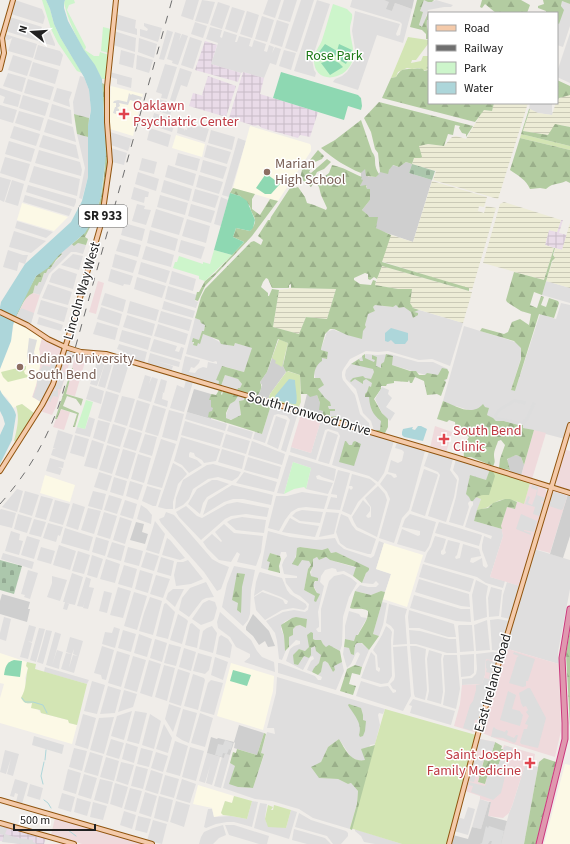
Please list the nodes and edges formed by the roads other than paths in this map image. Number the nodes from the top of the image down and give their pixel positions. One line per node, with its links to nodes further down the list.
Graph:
1 (13, 0): 3 (main road)
2 (116, 0): 5 (main road, Lincoln Way West / SR 933)
3 (0, 69)
4 (0, 312): 5 (main road, South Ironwood Drive)
5 (65, 347): 7 (main road, Lincoln Way West / SR 933); 9 (main road, South Ironwood Drive)
6 (570, 425): 8 (main road)
7 (0, 471)
8 (554, 480): 9 (main road); 10 (main road); 11 (main road)
9 (545, 485): 10 (main road, South Ironwood Drive); 13 (main road)
10 (552, 487): 11 (main road, South Ironwood Drive); 13 (main road, East Ireland Road)
11 (558, 489): 12 (main road, South Ironwood Drive); 13 (main road)
12 (570, 493)
13 (549, 494): 20 (main road, East Ireland Road)
14 (570, 609): 15 (highway)
15 (568, 625): 21 (highway)
16 (0, 800): 19 (main road)
17 (0, 823): 18 (main road)
18 (74, 844)
19 (152, 844)
20 (449, 844)
21 (540, 844)

